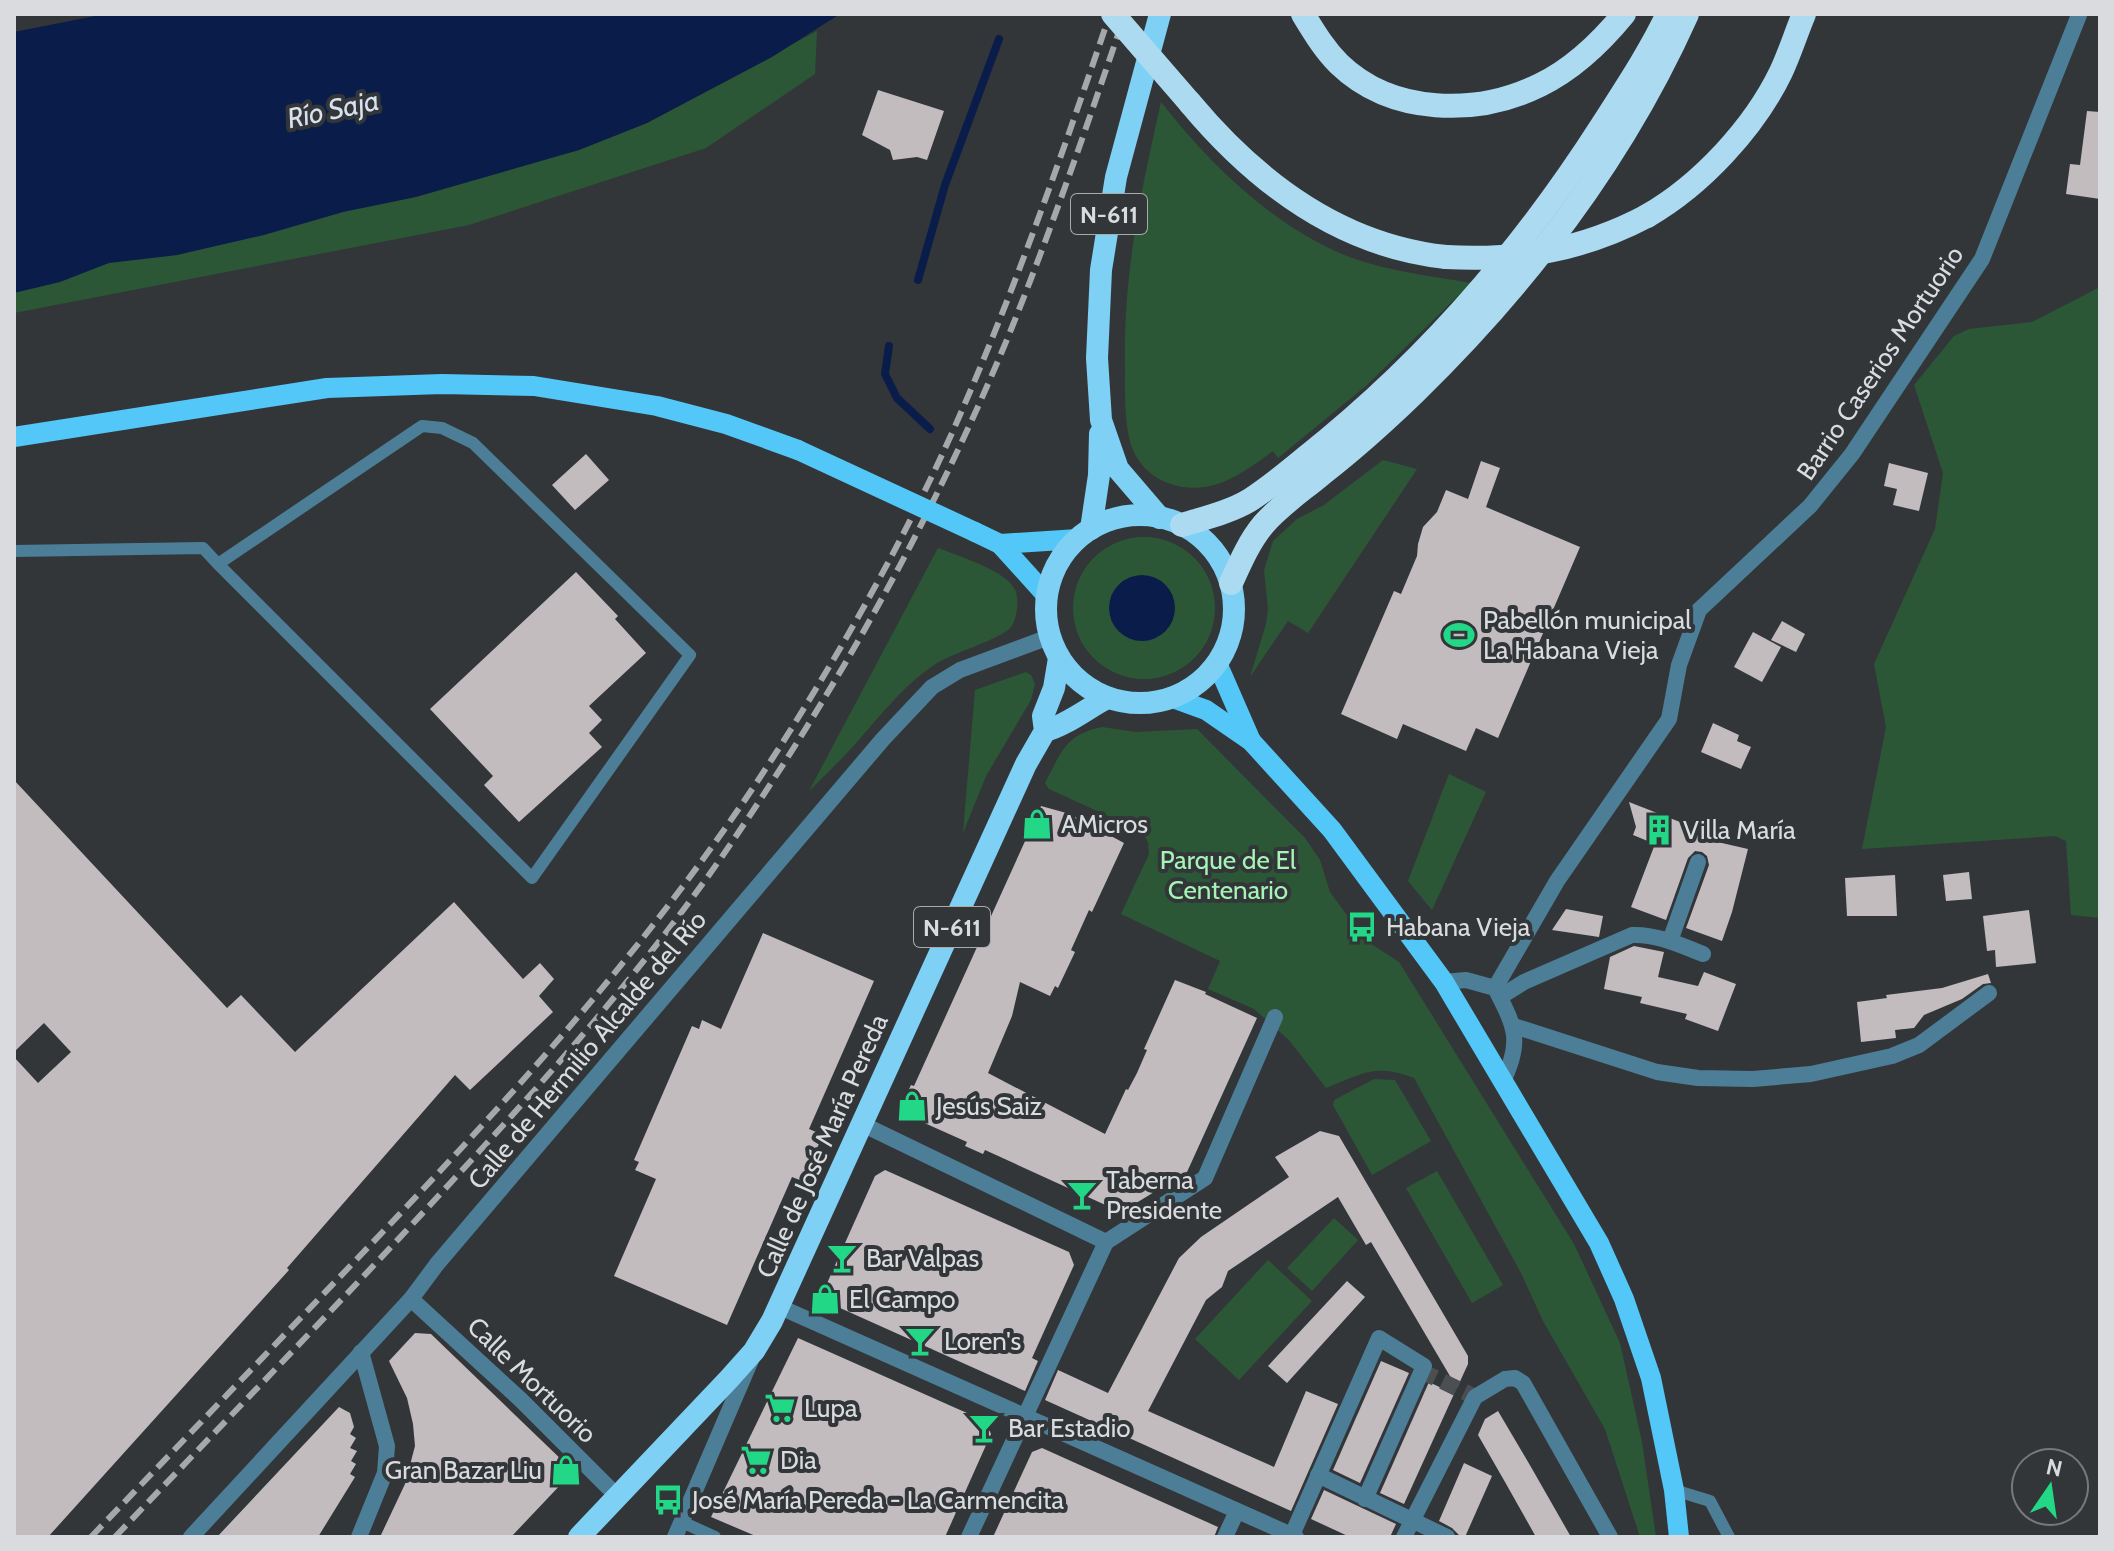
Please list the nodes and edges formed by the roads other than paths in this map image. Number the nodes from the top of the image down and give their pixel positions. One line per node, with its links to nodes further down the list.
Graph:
1 (1113, 14): 7 (highway, bridge)
2 (1160, 14): 9 (highway, N-611)
3 (1303, 14): 4 (highway)
4 (1624, 14)
5 (1668, 14): 11 (highway)
6 (1687, 14): 16 (highway)
7 (1804, 14)
8 (2079, 15): 29 (street, Barrio Caserios Mortuorio)
9 (1101, 420): 11 (highway, N-611); 12 (highway, N-611)
10 (14, 437): 13 (main road, bridge)
11 (1171, 522): 12 (highway); 16 (highway, N-611)
12 (1084, 534): 13 (main road); 17 (highway, N-611)
13 (1000, 544): 17 (main road)
14 (14, 551): 15 (lane)
15 (218, 564): 15 (lane)
16 (1231, 583): 20 (highway, N-611)
17 (1047, 596): 18 (highway, N-611)
18 (1049, 637): 19 (highway, N-611); 36 (street, Calle de Hermilio Alcalde del Río)
19 (1059, 658): 21 (highway, N-611); 23 (highway, Calle de José María Pereda / N-611)
20 (1217, 663): 22 (highway, N-611); 24 (main road)
21 (1107, 698): 22 (highway, N-611); 23 (highway)
22 (1173, 698): 24 (main road)
23 (1045, 731): 34 (highway, Calle de José María Pereda / N-611)
24 (1251, 741): 28 (main road)
25 (1698, 862): 26 (street)
26 (1670, 941): 27 (street); 29 (street)
27 (1703, 954)
28 (1444, 982): 29 (street); 33 (main road)
29 (1497, 992): 32 (street)
30 (1989, 993): 32 (street)
31 (1275, 1017): 35 (street)
32 (1514, 1026): 33 (street)
33 (1502, 1083): 42 (main road)
34 (862, 1124): 35 (street); 37 (highway, Calle de José María Pereda / N-611)
35 (1106, 1242): 40 (street)
36 (411, 1299): 39 (street, Calle de Hermilio Alcalde del Río); 43 (street, Calle Mortuorio)
37 (780, 1307): 38 (highway, Calle de José María Pereda / N-611); 40 (street)
38 (754, 1351): 43 (highway, Calle de José María Pereda / N-611); 47 (street)
39 (361, 1352): 49 (street, Calle de Hermilio Alcalde del Río); 50 (street)
40 (1026, 1417): 45 (street); 53 (street)
41 (1318, 1475): 44 (street); 44 (street); 48 (street)
42 (1674, 1490): 57 (main road); 58 (lane)
43 (618, 1497): 51 (highway, Calle de José María Pereda / N-611)
44 (1365, 1499): 46 (street)
45 (1237, 1511): 48 (street); 54 (street)
46 (1408, 1529): 55 (street); 56 (street)
47 (679, 1530): 52 (lane)
48 (1294, 1536)
49 (191, 1537)
50 (359, 1537)
51 (579, 1537)
52 (715, 1537)
53 (969, 1537)
54 (1225, 1537)
55 (1447, 1537)
56 (1610, 1537)
57 (1679, 1537)
58 (1729, 1537)

